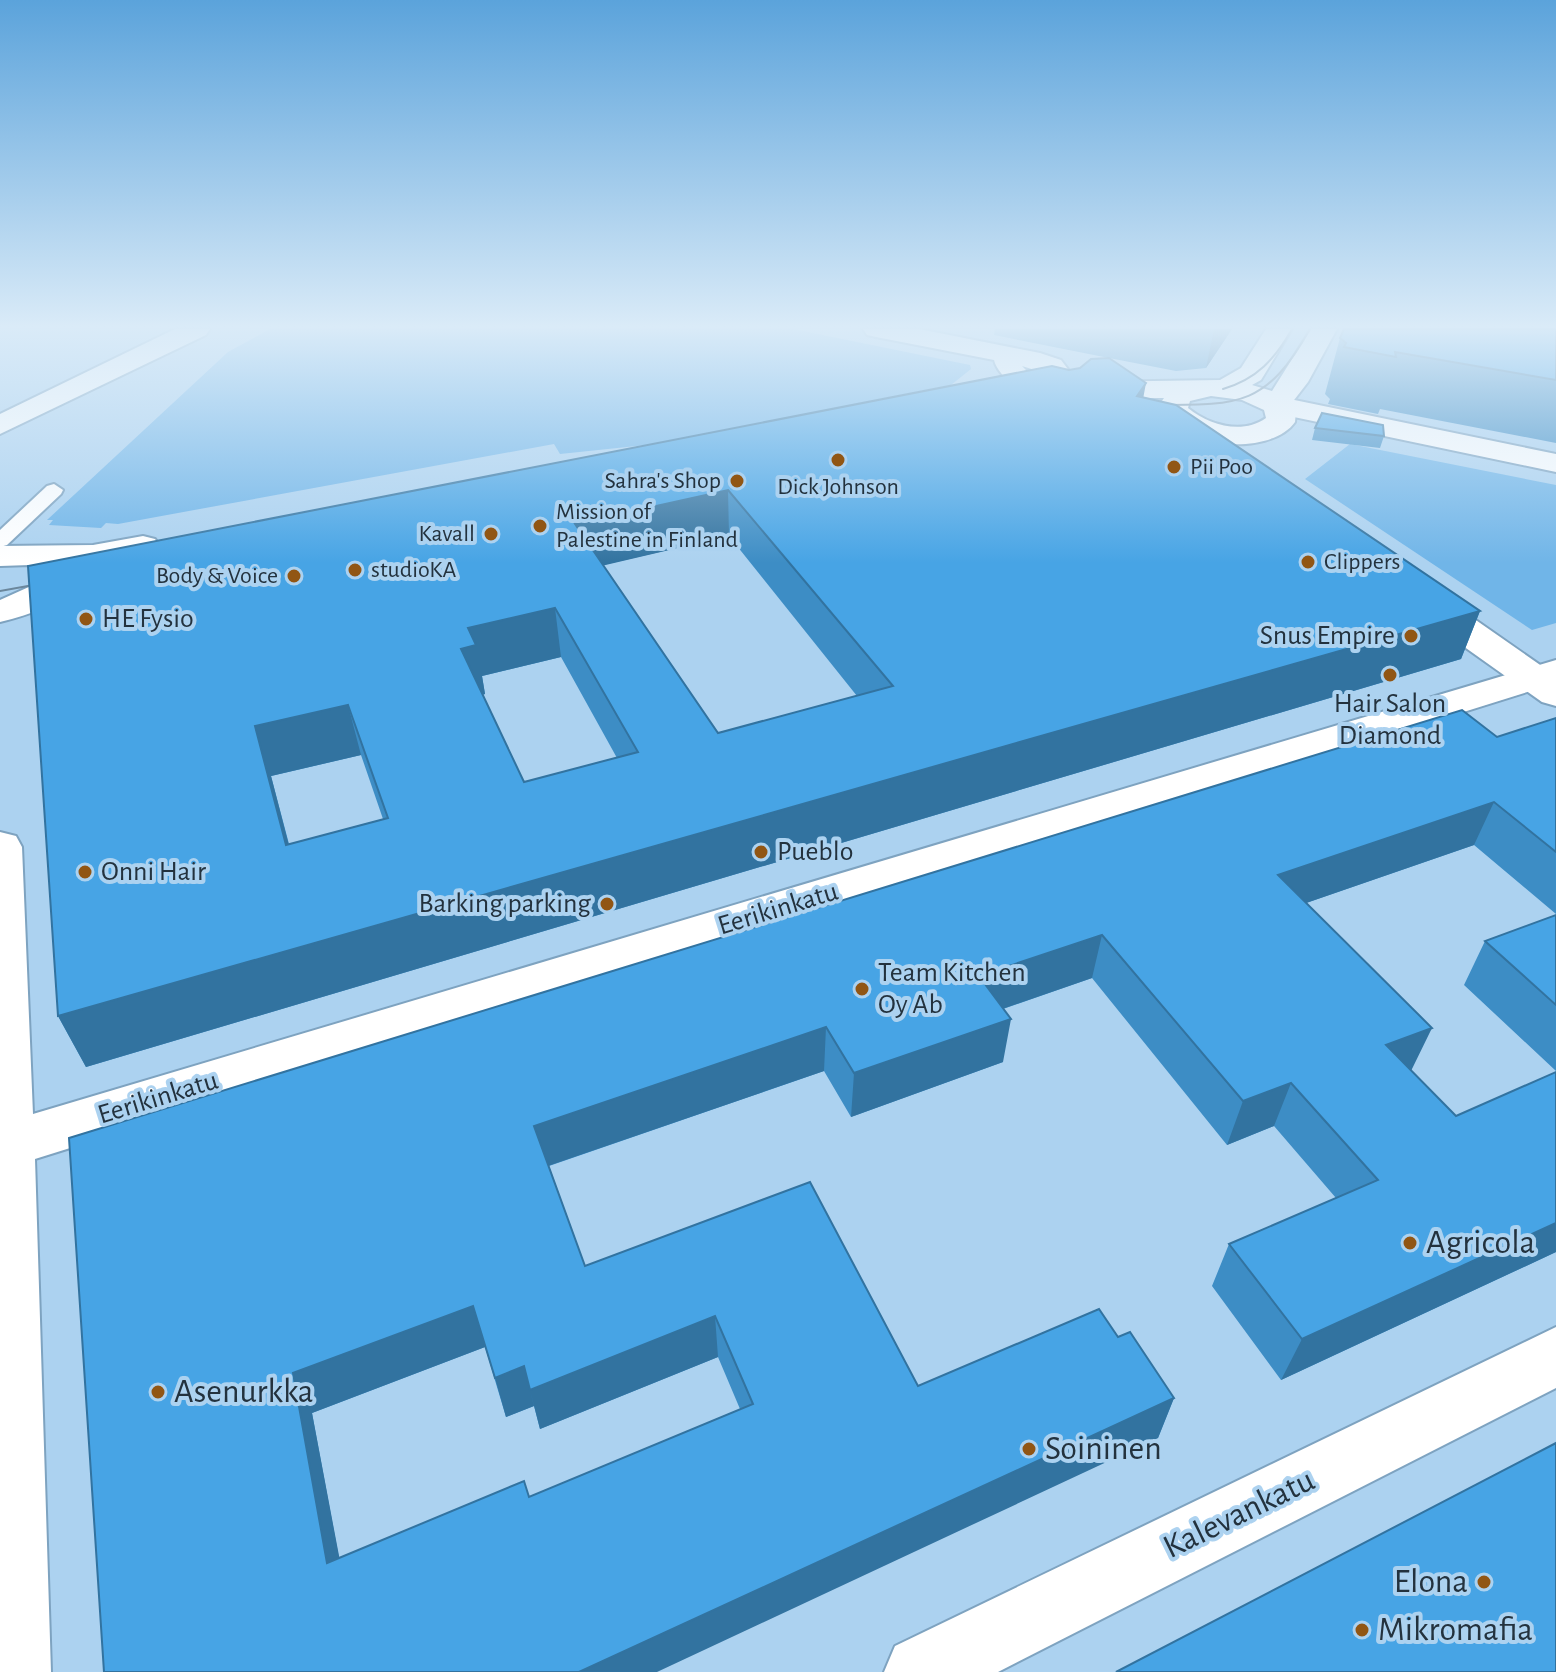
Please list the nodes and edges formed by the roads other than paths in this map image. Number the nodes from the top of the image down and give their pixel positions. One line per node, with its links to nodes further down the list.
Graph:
1 (37, 407): 8 (street)
2 (1122, 407): 7 (street)
3 (1175, 407): 7 (street)
4 (1263, 407): 6 (street)
5 (1280, 407): 6 (street)
6 (1273, 420): 7 (street); 10 (street); 11 (street)
7 (1189, 423): 9 (street)
8 (0, 425)
9 (1226, 461)
10 (1556, 463)
11 (1258, 469)
12 (54, 490): 13 (lane)
13 (0, 541)
14 (17, 555): 16 (street); 16 (street)
15 (1399, 583): 18 (street)
16 (45, 593): 17 (street)
17 (0, 611)
18 (1548, 681): 20 (street, Eerikinkatu)
19 (0, 847): 20 (street)
20 (4, 1146): 22 (street)
21 (1556, 1356): 23 (street, Kalevankatu)
22 (14, 1672)
23 (921, 1672)

